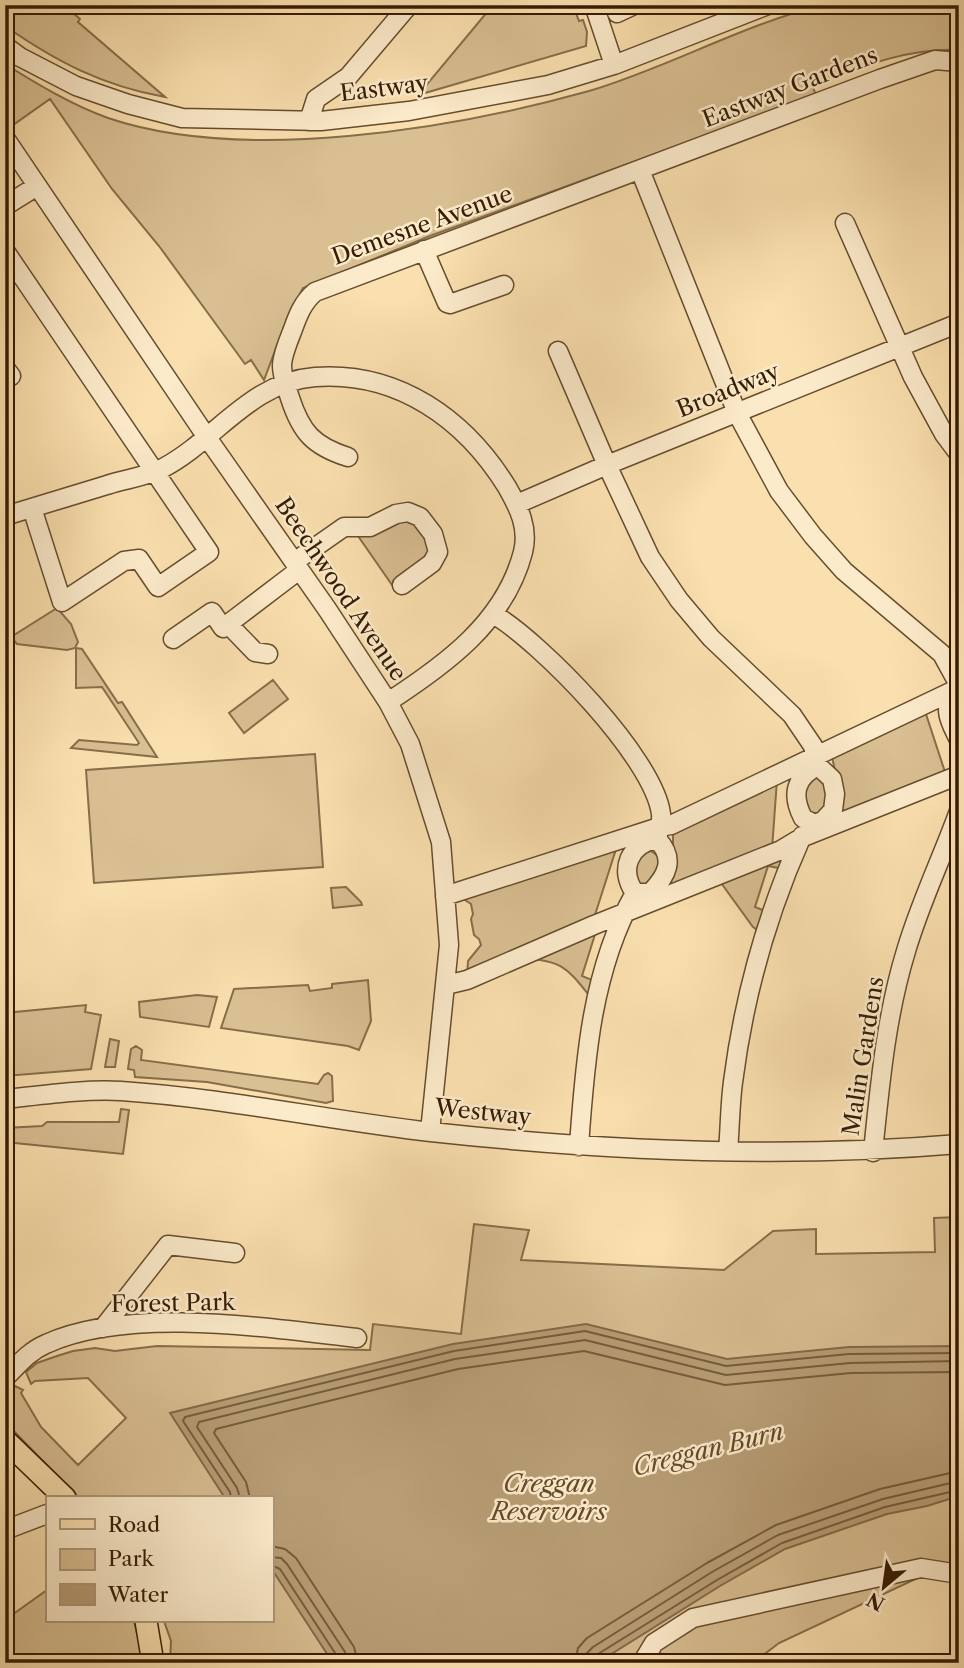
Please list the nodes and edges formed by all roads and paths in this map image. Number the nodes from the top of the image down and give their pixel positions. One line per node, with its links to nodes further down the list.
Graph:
1 (409, 5): 9 (street)
2 (594, 5): 8 (street)
3 (634, 5): 5 (street)
4 (768, 5): 8 (street, Eastway)
5 (617, 13)
6 (5, 46): 9 (street, Eastway)
7 (959, 62): 11 (street, Eastway Gardens)
8 (614, 65): 9 (street, Eastway)
9 (309, 121)
10 (5, 138): 12 (street, Beechwood Avenue)
11 (640, 170): 15 (street, Demesne Avenue); 22 (street)
12 (37, 186): 13 (street); 23 (street, Beechwood Avenue)
13 (5, 206)
14 (845, 223): 19 (street)
15 (424, 250): 17 (street); 21 (street, Demesne Avenue)
16 (5, 251): 27 (street)
17 (504, 285)
18 (959, 324): 19 (street, Broadway)
19 (901, 347): 22 (street, Broadway); 24 (street)
20 (558, 351): 26 (street)
21 (285, 383): 23 (street); 25 (street); 28 (street)
22 (737, 413): 26 (street, Broadway); 37 (street)
23 (206, 436): 27 (street); 31 (street, Beechwood Avenue)
24 (959, 454)
25 (348, 457)
26 (607, 465): 28 (street, Broadway); 40 (street)
27 (153, 471): 29 (street); 29 (street)
28 (517, 504): 33 (street)
29 (32, 508): 30 (street)
30 (5, 516)
31 (296, 566): 32 (street); 34 (street); 38 (street, Beechwood Avenue)
32 (402, 585)
33 (493, 614): 38 (street); 44 (street)
34 (229, 624): 35 (street); 36 (street)
35 (173, 639)
36 (268, 654)
37 (959, 688): 39 (street); 40 (street)
38 (388, 702): 46 (street, Beechwood Avenue)
39 (959, 740)
40 (817, 761): 43 (street); 43 (street); 44 (street)
41 (959, 775): 43 (street)
42 (959, 811): 54 (street, Malin Gardens)
43 (805, 830): 47 (street); 53 (street)
44 (658, 833): 45 (street); 45 (street); 46 (street)
45 (635, 892): 47 (street)
46 (445, 895): 48 (street, Beechwood Avenue)
47 (623, 914): 48 (street); 52 (street)
48 (446, 985): 50 (street, Beechwood Avenue)
49 (5, 1099): 50 (street, Westway)
50 (430, 1132): 52 (street, Westway)
51 (959, 1144): 54 (street, Westway)
52 (579, 1146): 53 (street, Westway)
53 (728, 1151): 54 (street, Westway)
54 (873, 1152)
55 (234, 1253): 56 (street)
56 (103, 1328): 57 (street, Forest Park); 58 (street, Forest Park)
57 (357, 1338)
58 (5, 1378)
59 (7, 1443): 60 (main road)
60 (63, 1496)
61 (46, 1514): 62 (street)
62 (5, 1530)
63 (959, 1574): 66 (street)
64 (146, 1622): 65 (main road)
65 (153, 1663)
66 (642, 1663)

